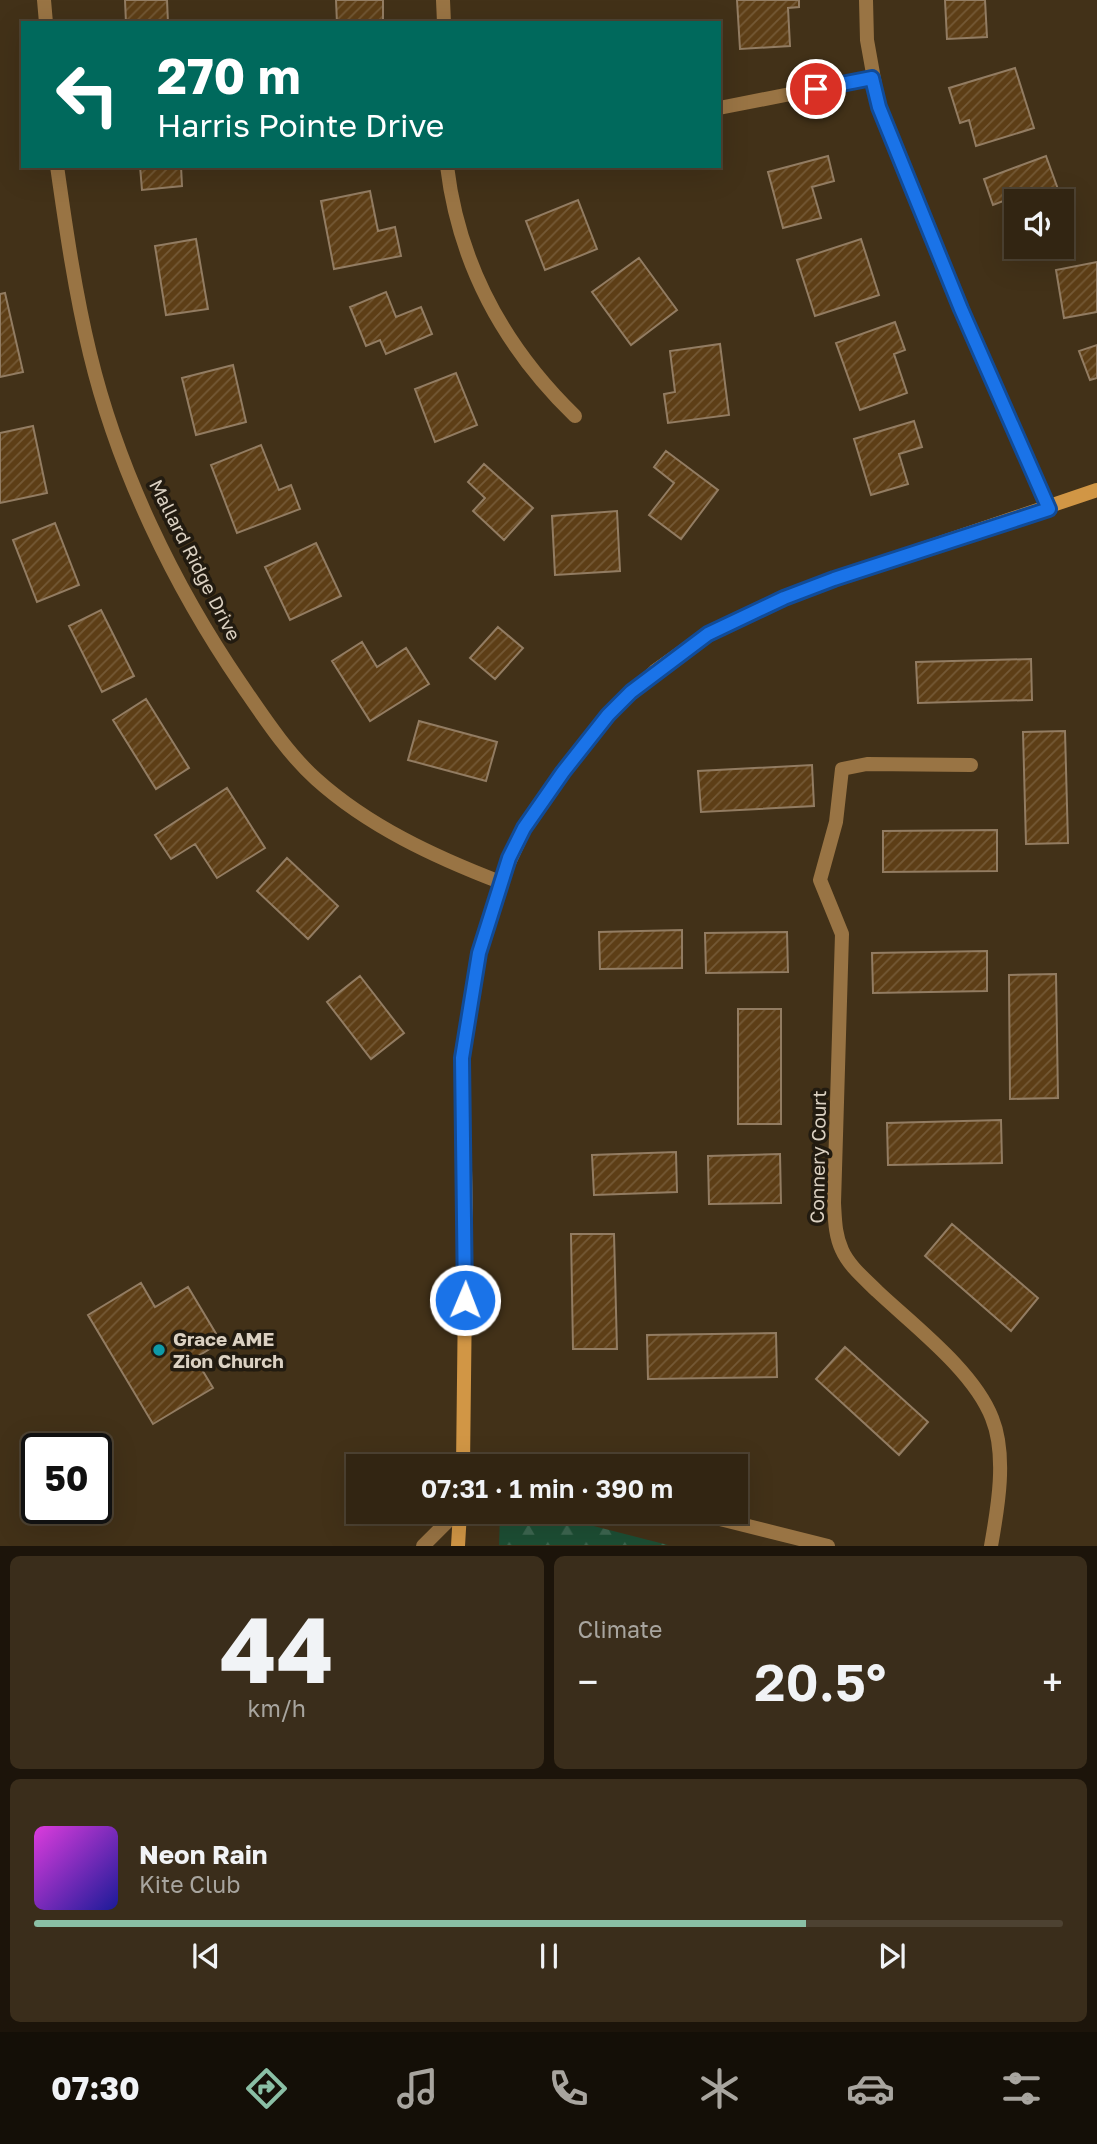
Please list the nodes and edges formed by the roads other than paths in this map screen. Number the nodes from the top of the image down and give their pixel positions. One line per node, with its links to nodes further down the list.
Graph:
1 (44, 0): 4 (street)
2 (443, 0): 5 (street)
3 (866, 0): 6 (street)
4 (46, 21)
5 (443, 21)
6 (872, 78): 7 (street); 12 (street)
7 (721, 108)
8 (57, 168): 14 (street, Mallard Ridge Drive)
9 (447, 168): 10 (street)
10 (575, 416)
11 (1097, 489): 12 (main road)
12 (1049, 509): 14 (main road)
13 (971, 765): 22 (street, Connery Court)
14 (500, 882): 15 (main road)
15 (463, 1454)
16 (446, 1524): 19 (street)
17 (459, 1524): 20 (main road)
18 (741, 1524): 21 (street)
19 (423, 1545)
20 (458, 1545)
21 (828, 1545)
22 (991, 1545)

